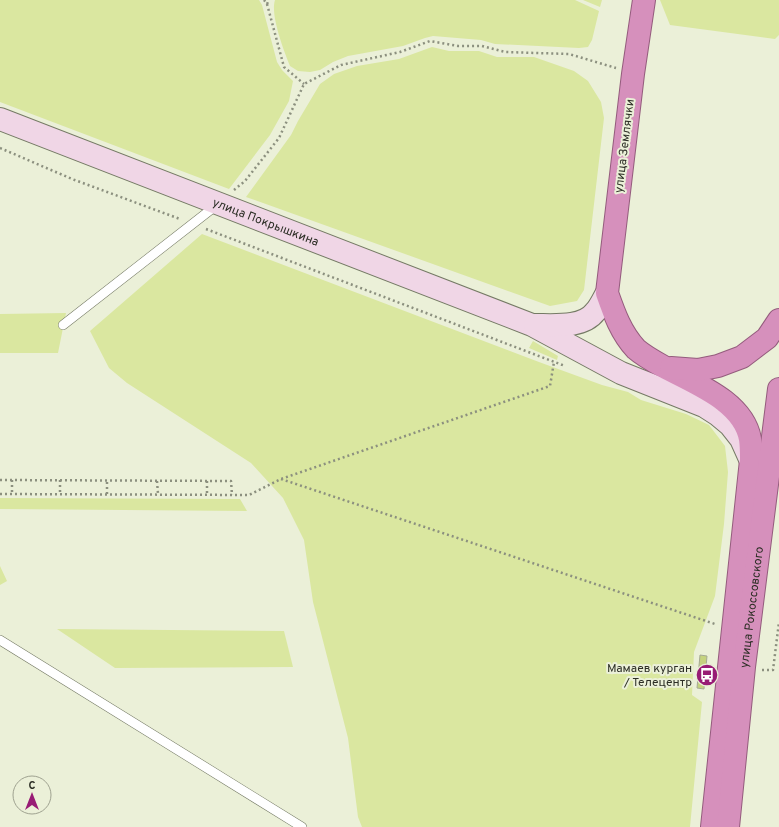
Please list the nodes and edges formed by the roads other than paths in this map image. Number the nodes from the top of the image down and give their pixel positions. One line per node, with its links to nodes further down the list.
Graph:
1 (644, 0): 4 (highway, улица Землячки)
2 (0, 118): 3 (main road, улица Покрышкина)
3 (219, 203): 6 (lane); 7 (main road, улица Покрышкина)
4 (607, 293): 7 (main road); 8 (highway, улица Рокоссовского)
5 (779, 320): 8 (highway)
6 (63, 325)
7 (532, 325): 10 (main road)
8 (666, 368): 10 (highway, улица Рокоссовского)
9 (779, 389): 14 (highway, улица Рокоссовского)
10 (751, 460): 13 (highway, улица Рокоссовского)
11 (0, 640): 12 (lane)
12 (302, 827)
13 (712, 827)
14 (728, 827)

